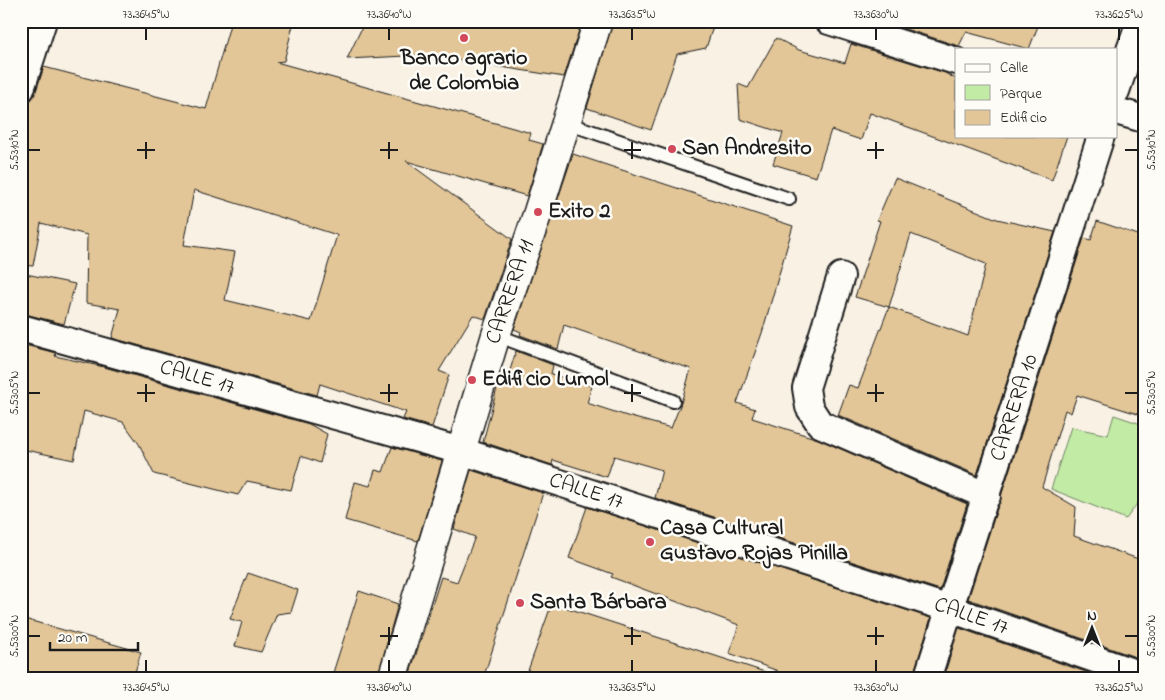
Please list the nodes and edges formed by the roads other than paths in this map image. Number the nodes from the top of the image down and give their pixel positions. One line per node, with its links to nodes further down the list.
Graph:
1 (43, 21): 7 (street)
2 (598, 21): 10 (main road, CARRERA 11)
3 (830, 21): 5 (street)
4 (1140, 21): 6 (street)
5 (955, 61)
6 (1118, 85)
7 (21, 89)
8 (1118, 111): 9 (street)
9 (1144, 119)
10 (567, 123): 12 (lane); 15 (main road, CARRERA 11)
11 (1100, 138): 18 (street, CARRERA 10)
12 (789, 199)
13 (841, 276): 18 (street)
14 (21, 328): 17 (street, CALLE 17)
15 (496, 335): 16 (lane); 17 (main road, CARRERA 11)
16 (673, 401)
17 (461, 452): 19 (street, CALLE 17); 21 (main road, CARRERA 11)
18 (987, 496): 19 (street, CARRERA 10)
19 (950, 609): 20 (street, CALLE 17); 22 (street, CARRERA 10)
20 (1144, 676)
21 (392, 679)
22 (927, 679)

